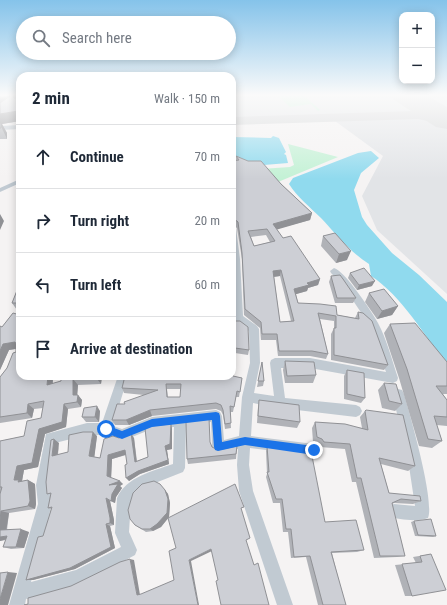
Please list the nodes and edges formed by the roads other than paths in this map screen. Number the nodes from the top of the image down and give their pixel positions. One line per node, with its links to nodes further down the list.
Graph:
1 (16, 127): 2 (street)
2 (0, 128)
3 (16, 182): 5 (street)
4 (16, 189): 5 (street)
5 (0, 191)
6 (236, 259): 10 (street)
7 (334, 270): 8 (street)
8 (393, 378): 11 (street); 17 (street)
9 (122, 380): 14 (street)
10 (248, 397): 11 (street); 15 (street)
11 (280, 403): 12 (street)
12 (356, 411)
13 (180, 421): 14 (street); 15 (street); 18 (street)
14 (106, 429): 18 (street)
15 (245, 441): 16 (street); 19 (street)
16 (314, 450)
17 (394, 511)
18 (19, 599)
19 (285, 605)

